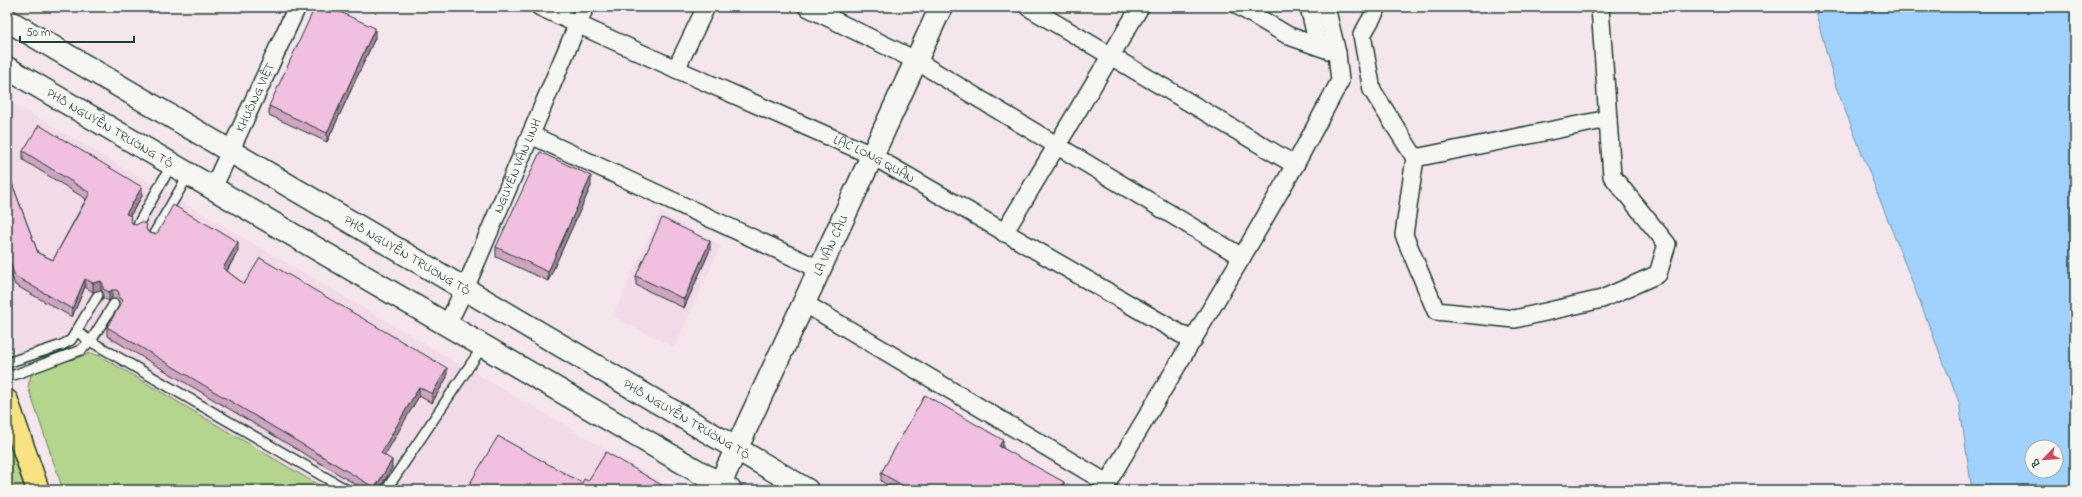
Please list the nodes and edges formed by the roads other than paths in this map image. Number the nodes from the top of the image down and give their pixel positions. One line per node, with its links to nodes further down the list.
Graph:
1 (297, 7): 25 (street, KHUÔNG VIỆT)
2 (540, 7): 15 (street, LẠC LONG QUÂN)
3 (585, 7): 15 (street, NGUYỄN VĂN LINH)
4 (706, 7): 21 (street)
5 (807, 7): 19 (street)
6 (941, 7): 19 (street, LA VĂN CẦU)
7 (1028, 7): 18 (street)
8 (1140, 7): 18 (street)
9 (1240, 7): 16 (street)
10 (1309, 7): 16 (street)
11 (1326, 7): 17 (street)
12 (1378, 7): 27 (street)
13 (1600, 7): 22 (street)
14 (7, 20): 25 (street, PHỐ NGUYỄN TRƯỜNG TỘ)
15 (578, 25): 21 (street, LẠC LONG QUÂN); 23 (street, NGUYỄN VĂN LINH)
16 (1318, 45): 17 (street)
17 (1337, 53): 28 (street)
18 (1111, 56): 24 (street); 28 (street)
19 (916, 60): 24 (street); 26 (street, LA VĂN CẦU)
20 (7, 68): 29 (street, PHỐ NGUYỄN TRƯỜNG TỘ)
21 (676, 69): 26 (street, LẠC LONG QUÂN)
22 (1608, 119): 27 (street); 27 (street)
23 (531, 135): 35 (street); 36 (street, NGUYỄN VĂN LINH)
24 (1057, 145): 32 (street); 34 (street)
25 (230, 151): 30 (street, KHUÔNG VIỆT); 36 (street, PHỐ NGUYỄN TRƯỜNG TỘ)
26 (871, 155): 32 (street, LẠC LONG QUÂN); 35 (street, LA VĂN CẦU)
27 (1415, 158)
28 (1295, 165): 34 (street)
29 (180, 169): 30 (street, PHỐ NGUYỄN TRƯỜNG TỘ); 31 (lane); 33 (lane)
30 (213, 188): 40 (street, PHỐ NGUYỄN TRƯỜNG TỘ)
31 (136, 228)
32 (1004, 233): 43 (street, LẠC LONG QUÂN)
33 (152, 237)
34 (1242, 257): 43 (street)
35 (819, 269): 38 (street, LA VĂN CẦU)
36 (465, 289): 40 (street, NGUYỄN VĂN LINH); 48 (street, PHỐ NGUYỄN TRƯỜNG TỘ)
37 (98, 295): 41 (lane)
38 (804, 303): 48 (street, LA VĂN CẦU); 49 (street)
39 (114, 304): 42 (lane)
40 (447, 325): 44 (street, PHỐ NGUYỄN TRƯỜNG TỘ)
41 (76, 331): 42 (lane); 45 (lane)
42 (90, 341): 46 (lane); 52 (lane)
43 (1193, 341): 49 (street)
44 (483, 346): 50 (street, PHỐ NGUYỄN TRƯỜNG TỘ); 53 (lane)
45 (7, 363)
46 (7, 375)
47 (7, 401): 51 (main road)
48 (737, 449): 50 (street, LA VĂN CẦU); 54 (street, PHỐ NGUYỄN TRƯỜNG TỘ)
49 (1105, 486)
50 (725, 487)
51 (38, 490)
52 (347, 490)
53 (386, 490)
54 (807, 490)

